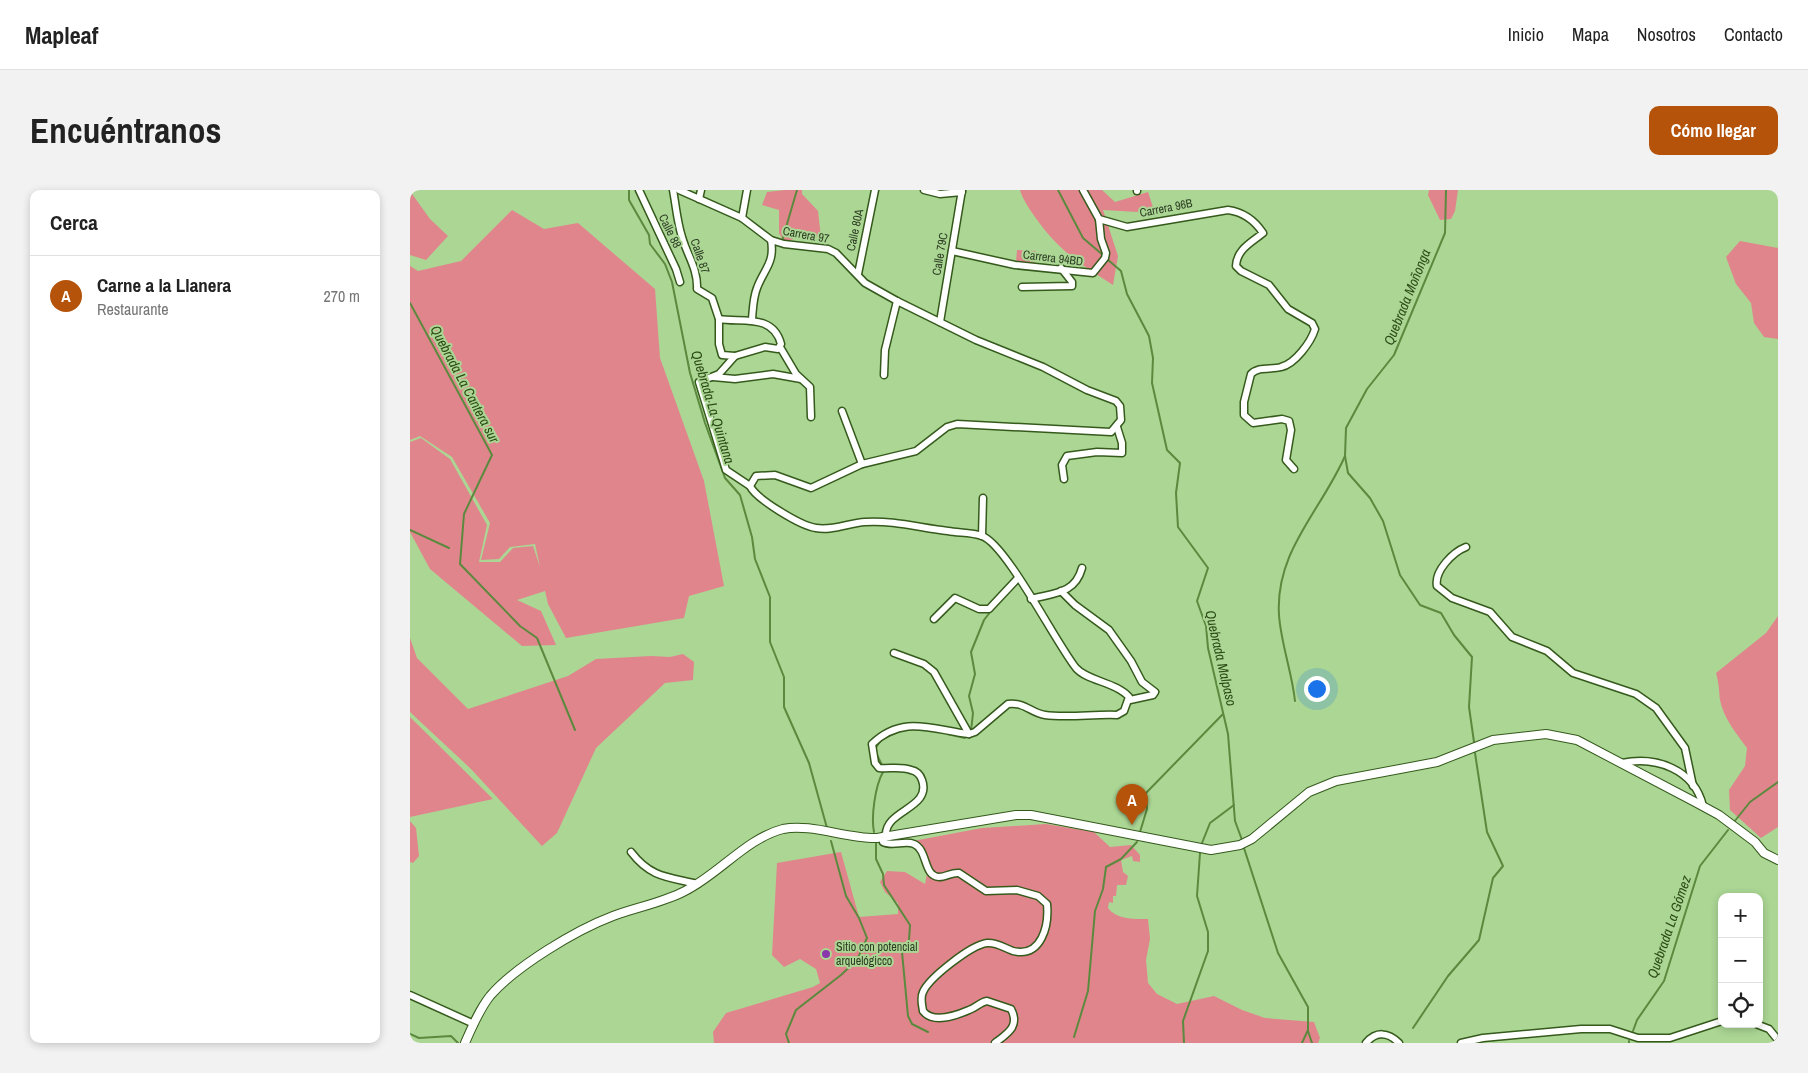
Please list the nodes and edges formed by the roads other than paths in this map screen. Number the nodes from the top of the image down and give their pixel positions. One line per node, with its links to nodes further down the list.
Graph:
1 (639, 190): 17 (street, Calle 88)
2 (672, 190): 20 (street, Calle 87)
3 (679, 190): 10 (street, Carrera 97)
4 (701, 190): 10 (street)
5 (747, 190): 11 (street)
6 (875, 190): 16 (street, Calle 80A)
7 (924, 190): 9 (street)
8 (1082, 190): 12 (street)
9 (962, 191): 14 (street, Calle 79C)
10 (699, 199): 11 (street, Carrera 97)
11 (742, 218): 13 (street, Carrera 97)
12 (1099, 219): 15 (street, Carrera 94BD); 32 (street, Carrera 96B)
13 (771, 240): 16 (street, Carrera 97); 21 (street)
14 (952, 251): 15 (street, Carrera 94BD); 22 (street, Calle 79C)
15 (1061, 268): 18 (street)
16 (858, 274): 19 (street, Carrera 97)
17 (680, 282)
18 (1022, 287)
19 (897, 301): 22 (street, Carrera 97); 25 (street)
20 (720, 319): 21 (street); 24 (street)
21 (752, 319): 23 (street)
22 (940, 322): 30 (street, Carrera 97)
23 (780, 347): 24 (street); 27 (street)
24 (735, 356): 26 (street)
25 (884, 375)
26 (712, 377): 27 (street); 34 (street)
27 (801, 379): 29 (street)
28 (842, 411): 31 (street)
29 (811, 417)
30 (1117, 427): 31 (street); 33 (street, Carrera 97)
31 (862, 464): 34 (street)
32 (1294, 469)
33 (1064, 479)
34 (750, 486): 36 (street)
35 (983, 498): 36 (street)
36 (982, 536): 39 (street)
37 (1466, 547): 47 (street)
38 (1082, 568): 40 (street)
39 (1018, 578): 41 (street); 42 (street)
40 (1061, 591): 41 (street); 44 (street)
41 (1032, 599): 44 (street)
42 (934, 619)
43 (894, 652): 45 (street)
44 (1130, 700): 45 (street)
45 (968, 734): 49 (street)
46 (1622, 763): 47 (street); 48 (main road); 49 (main road)
47 (1694, 786): 48 (street)
48 (1703, 806): 51 (main road)
49 (882, 837): 52 (main road); 59 (street)
50 (628, 855): 52 (street)
51 (1778, 860)
52 (698, 884): 55 (main road)
53 (410, 995): 55 (street)
54 (1718, 1022): 62 (street)
55 (474, 1024): 58 (main road)
56 (1763, 1027): 57 (street)
57 (1778, 1040)
58 (465, 1043)
59 (995, 1043)
60 (1366, 1043): 61 (street)
61 (1399, 1043)
62 (1461, 1043)

